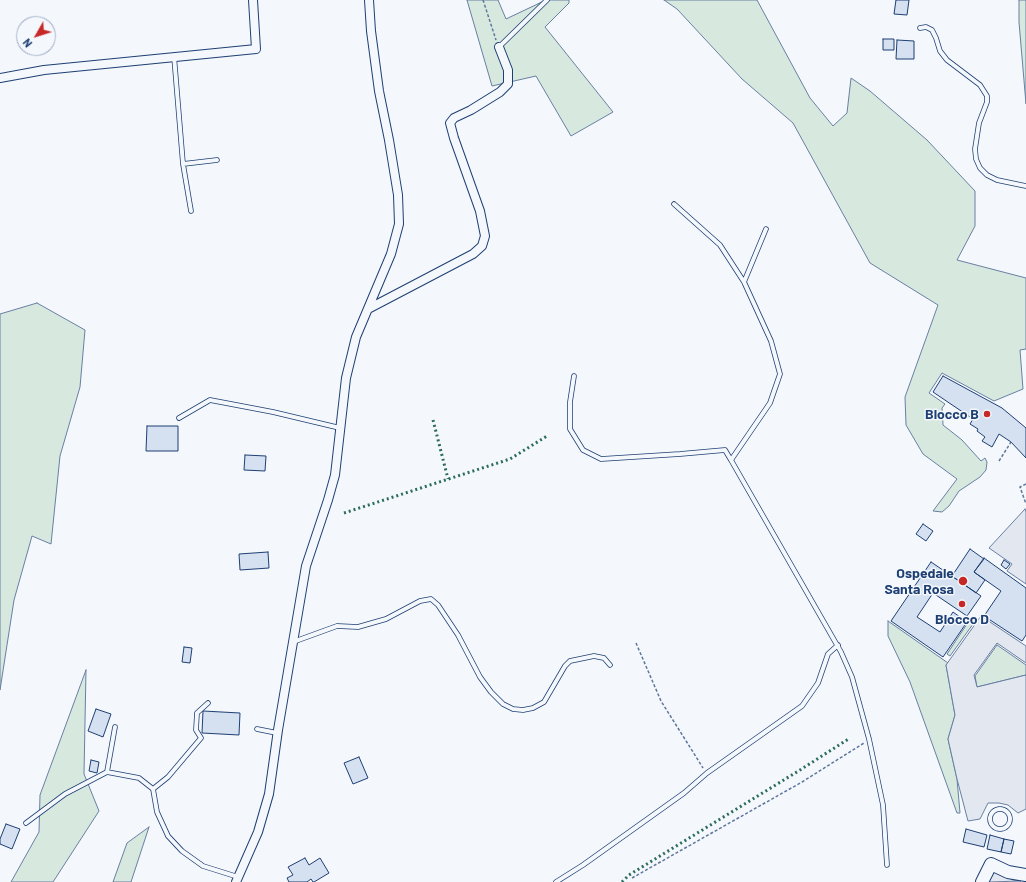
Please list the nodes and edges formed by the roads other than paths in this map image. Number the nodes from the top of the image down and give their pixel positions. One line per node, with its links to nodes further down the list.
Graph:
1 (253, 0): 6 (street)
2 (369, 0): 15 (street)
3 (547, 0): 5 (lane)
4 (920, 28): 10 (lane)
5 (499, 46): 15 (street)
6 (174, 56): 7 (street); 9 (lane)
7 (0, 78)
8 (217, 160): 9 (lane)
9 (183, 164): 12 (lane)
10 (1026, 186)
11 (674, 204): 14 (lane)
12 (191, 211)
13 (766, 229): 14 (lane)
14 (744, 282): 19 (lane)
15 (368, 309): 18 (street)
16 (574, 376): 19 (lane)
17 (179, 418): 18 (lane)
18 (340, 428): 20 (street)
19 (731, 460): 21 (lane)
20 (292, 642): 22 (lane); 26 (street)
21 (838, 645): 31 (lane); 34 (lane)
22 (610, 665)
23 (208, 703): 28 (lane)
24 (115, 727): 27 (lane)
25 (257, 729): 26 (lane)
26 (278, 733): 33 (street)
27 (107, 772): 28 (lane); 30 (lane)
28 (153, 789): 33 (lane)
29 (1008, 812): 29 (lane)
30 (26, 823)
31 (887, 866)
32 (1026, 875): 35 (main road)
33 (237, 879)
34 (556, 882)
35 (982, 882)

